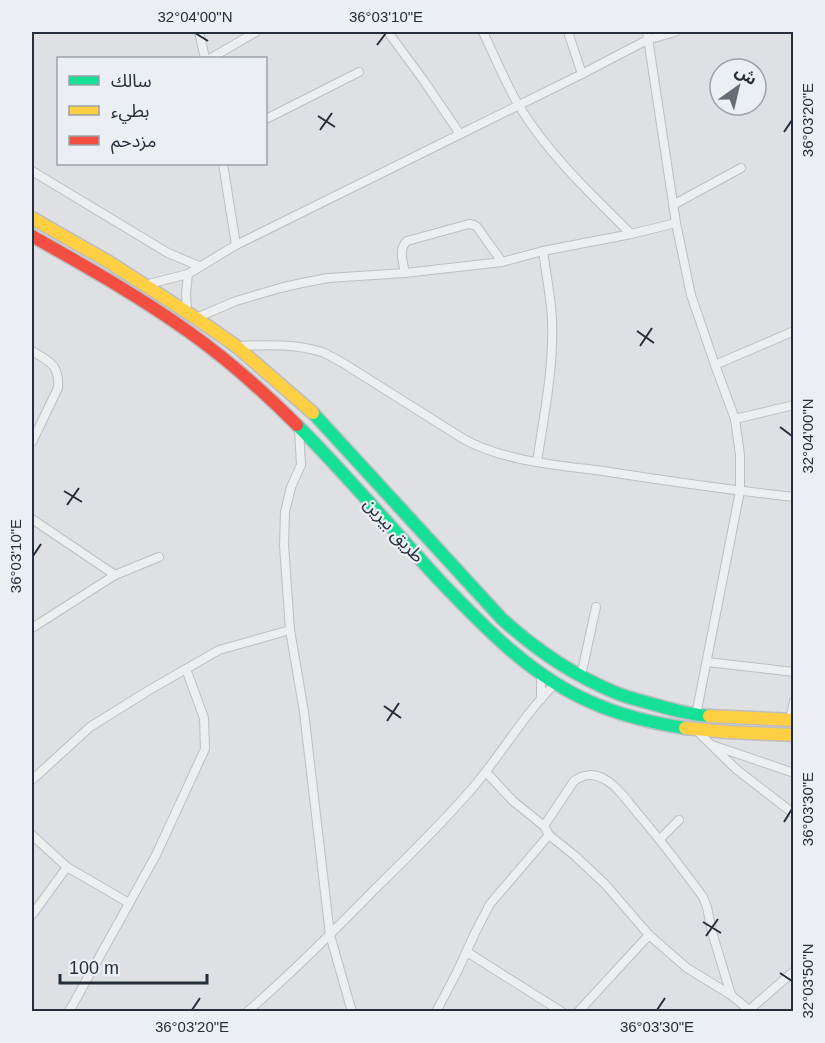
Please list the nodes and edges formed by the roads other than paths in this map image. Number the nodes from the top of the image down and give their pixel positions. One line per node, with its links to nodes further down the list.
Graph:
1 (199, 32): 8 (street)
2 (256, 32): 9 (street)
3 (388, 32): 14 (street)
4 (483, 32): 12 (street)
5 (568, 32): 11 (street)
6 (675, 32): 7 (street)
7 (647, 36): 11 (street); 18 (street)
8 (204, 57)
9 (213, 57)
10 (359, 72): 13 (street)
11 (582, 74): 12 (street)
12 (518, 105): 14 (street); 21 (street)
13 (267, 118)
14 (460, 134): 23 (street)
15 (223, 165): 23 (street)
16 (741, 168): 18 (street)
17 (32, 171): 26 (street)
18 (673, 205): 20 (street)
19 (32, 218): 29 (main road, طريق بيرين)
20 (676, 223): 21 (street); 34 (street)
21 (631, 234): 24 (street)
22 (32, 236): 37 (main road, طريق بيرين)
23 (236, 244): 26 (street)
24 (543, 251): 25 (street); 39 (street)
25 (502, 262): 27 (street); 27 (street)
26 (199, 266): 28 (street)
27 (405, 273): 30 (street)
28 (188, 274): 29 (street); 30 (street)
29 (145, 285): 30 (main road, طريق بيرين)
30 (191, 315): 32 (main road, طريق بيرين)
31 (794, 331): 34 (street)
32 (236, 346): 39 (street); 52 (main road, طريق بيرين)
33 (32, 351): 38 (street)
34 (715, 365): 36 (street)
35 (794, 405): 36 (street)
36 (735, 419): 40 (street)
37 (299, 427): 47 (street); 51 (main road, طريق بيرين)
38 (32, 442)
39 (537, 462): 40 (street)
40 (740, 491): 41 (street); 48 (street)
41 (794, 497)
42 (32, 519): 44 (street)
43 (159, 557): 44 (street)
44 (115, 575): 46 (street)
45 (596, 607): 52 (street)
46 (32, 628)
47 (290, 630): 49 (street); 73 (street)
48 (707, 662): 50 (street); 56 (street)
49 (186, 669): 63 (street); 71 (street)
50 (794, 672)
51 (542, 676): 53 (main road, طريق بيرين); 54 (street)
52 (581, 676): 56 (main road, طريق بيرين)
53 (555, 684): 54 (street); 58 (main road, طريق بيرين)
54 (541, 699): 61 (street)
55 (794, 701): 57 (street)
56 (696, 714): 57 (main road, طريق بيرين)
57 (792, 720)
58 (697, 731): 59 (main road, طريق بيرين); 60 (street)
59 (794, 735)
60 (710, 744): 62 (street); 64 (street)
61 (486, 772): 66 (street); 73 (street)
62 (794, 773)
63 (32, 780)
64 (794, 814)
65 (679, 820): 69 (street)
66 (544, 826): 68 (street); 69 (street)
67 (32, 835): 70 (street)
68 (549, 835): 74 (street); 75 (street)
69 (660, 839): 77 (street)
70 (67, 867): 71 (street); 72 (street)
71 (129, 903): 78 (street)
72 (32, 915)
73 (330, 935): 80 (street); 81 (street)
74 (649, 935): 77 (street); 84 (street)
75 (467, 952): 82 (street); 83 (street)
76 (794, 971): 79 (street)
77 (731, 995): 79 (street)
78 (71, 1010)
79 (748, 1010)
80 (247, 1011)
81 (352, 1011)
82 (436, 1011)
83 (562, 1011)
84 (578, 1011)

